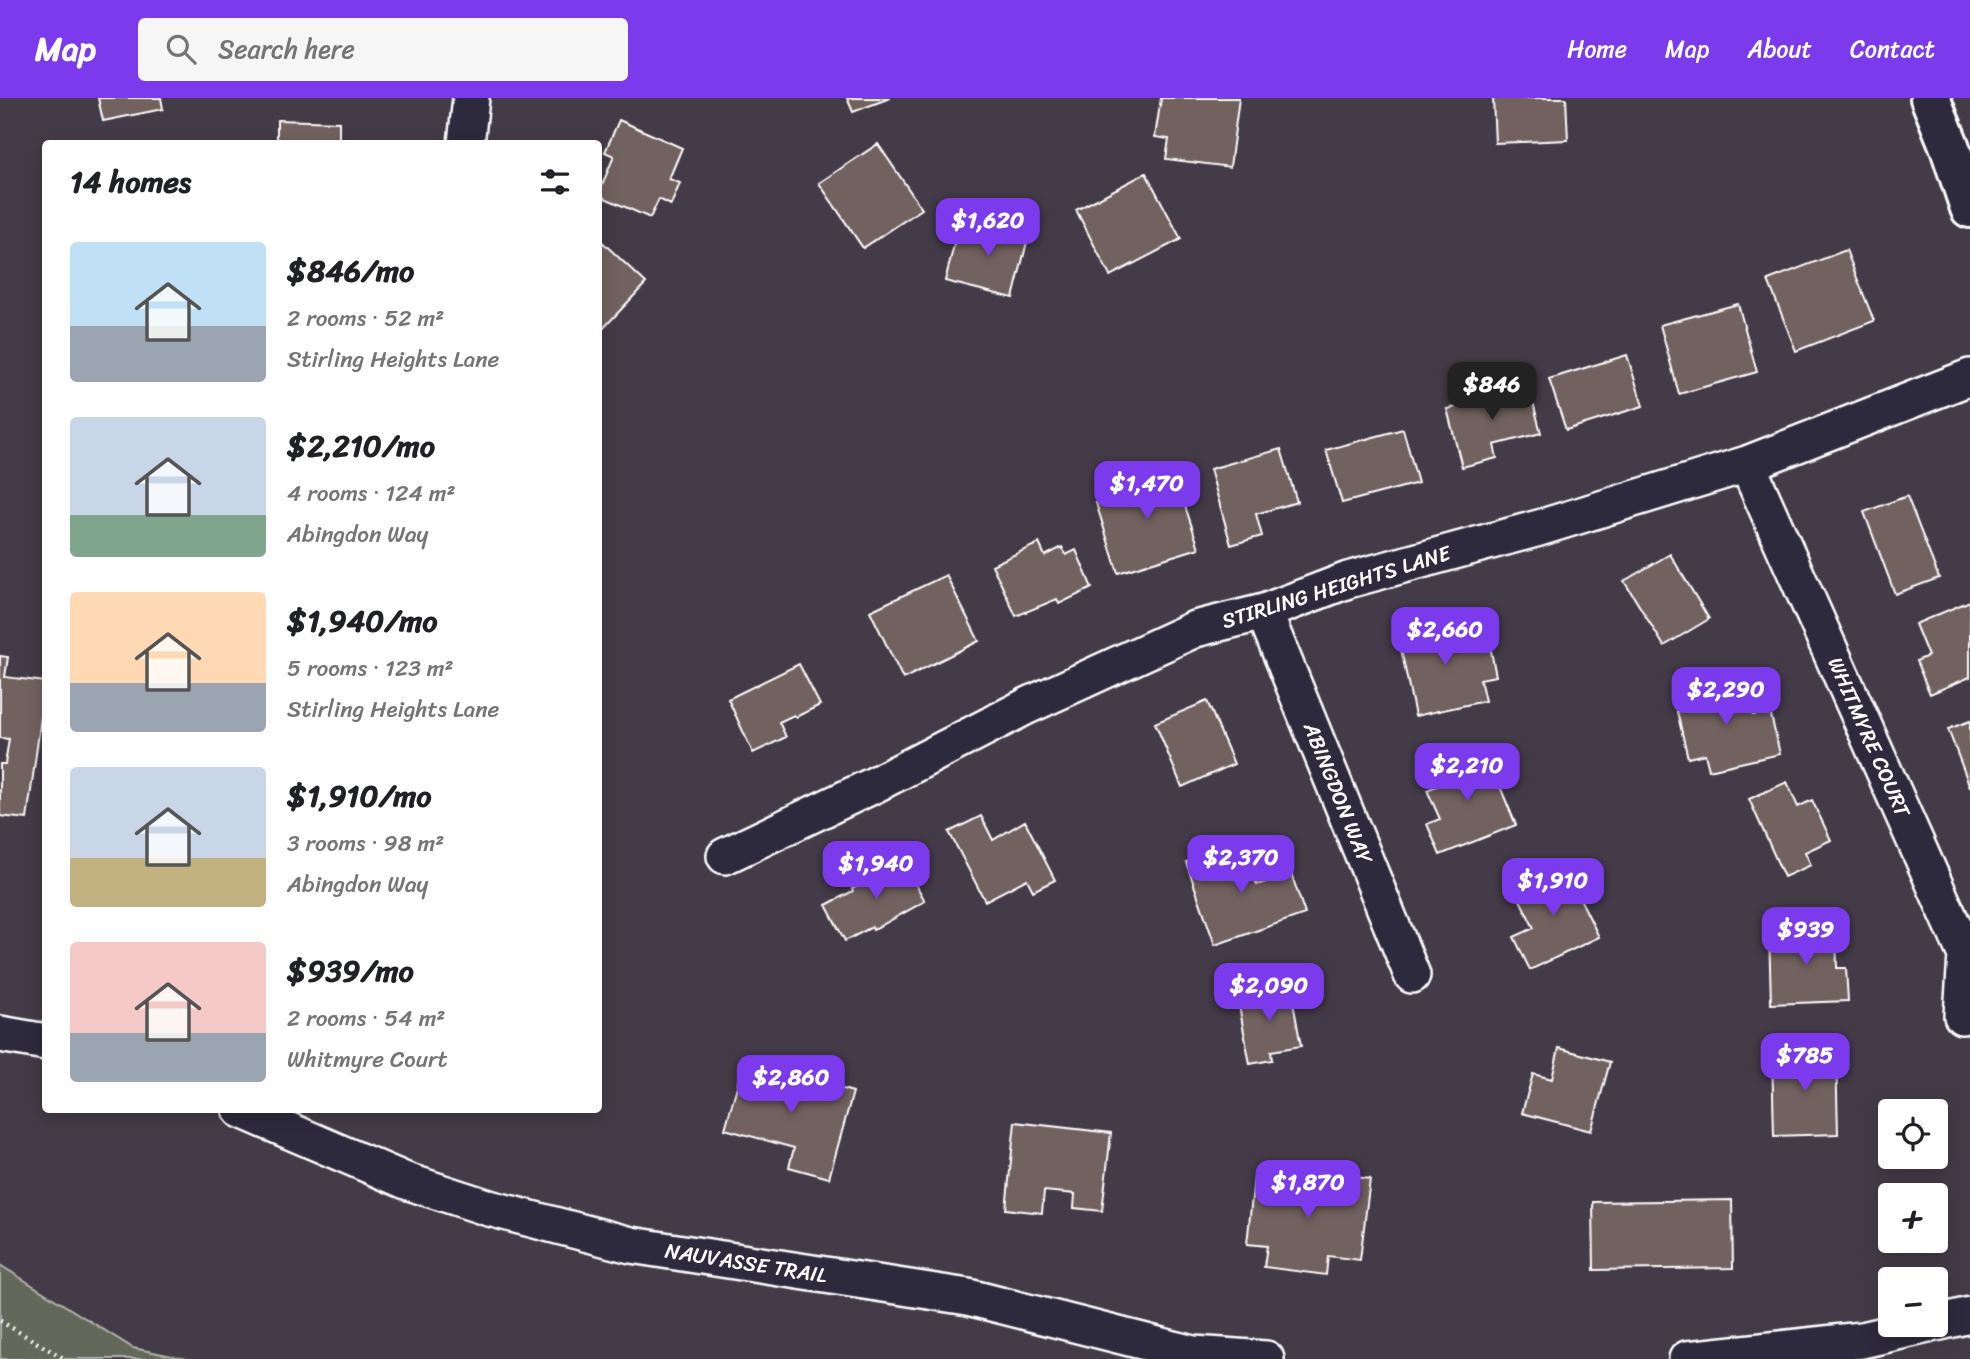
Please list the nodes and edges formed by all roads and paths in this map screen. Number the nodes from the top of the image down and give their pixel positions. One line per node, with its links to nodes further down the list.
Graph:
1 (471, 98): 3 (street)
2 (1930, 98): 4 (street)
3 (466, 140)
4 (1959, 142): 5 (street)
5 (1970, 208)
6 (1970, 377): 7 (street, STIRLING HEIGHTS LANE)
7 (1747, 464): 8 (street, STIRLING HEIGHTS LANE); 11 (street, WHITMYRE COURT)
8 (1264, 612): 9 (street, STIRLING HEIGHTS LANE); 10 (street, ABINGDON WAY)
9 (725, 856)
10 (1412, 975)
11 (1962, 1016)
12 (0, 1034): 13 (street)
13 (42, 1041)
14 (248, 1113): 20 (street, NAUVASSE TRAIL)
15 (1970, 1315): 16 (street)
16 (1948, 1320)
17 (0, 1321): 19 (path)
18 (1878, 1336): 21 (street)
19 (65, 1359)
20 (1266, 1359)
21 (1687, 1359)

